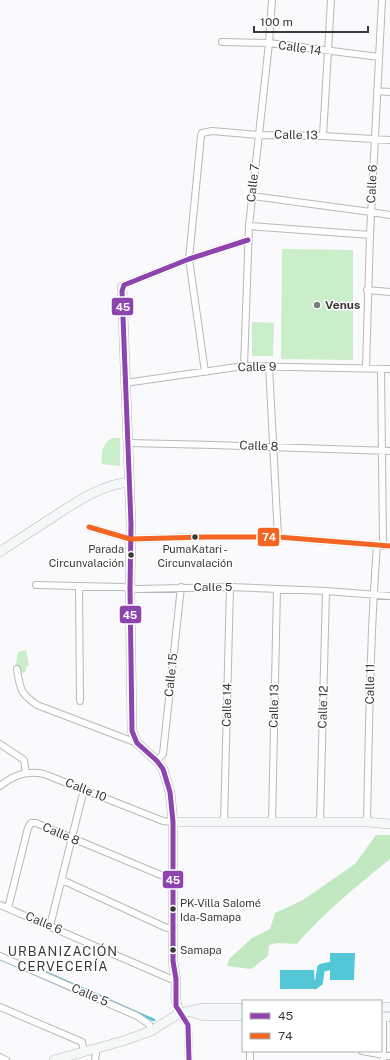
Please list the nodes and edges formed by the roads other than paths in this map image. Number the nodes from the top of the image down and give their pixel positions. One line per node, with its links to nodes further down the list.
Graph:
1 (272, 0): 5 (street, Calle 7)
2 (331, 0): 6 (street)
3 (382, 0): 7 (street, Calle 6)
4 (222, 42): 5 (street, Calle 14)
5 (269, 43): 6 (street, Calle 14); 10 (street, Calle 7)
6 (329, 51): 7 (street, Calle 14); 11 (street)
7 (379, 57): 8 (street, Calle 6)
8 (378, 91): 9 (street); 12 (street, Calle 6)
9 (390, 92)
10 (259, 135): 11 (street, Calle 13); 14 (street, Calle 7); 20 (street, Calle 13)
11 (323, 136): 12 (street, Calle 13)
12 (375, 140): 13 (street, Calle 13); 15 (street, Calle 6)
13 (390, 140)
14 (252, 196): 15 (street); 17 (street, Calle 7)
15 (371, 212): 16 (street); 18 (street, Calle 6)
16 (390, 215)
17 (249, 226): 18 (street); 19 (street, Calle 7)
18 (370, 235): 22 (street, Calle 6)
19 (248, 240): 20 (street); 24 (street, Calle 7)
20 (189, 259): 21 (street); 29 (street)
21 (122, 287): 30 (street)
22 (367, 290): 23 (street); 26 (street, Calle 6)
23 (390, 292)
24 (244, 366): 25 (street, Calle 9); 29 (street, Calle 9)
25 (268, 366): 26 (street, Calle 9); 32 (street)
26 (366, 368): 27 (street, Calle 9)
27 (381, 368): 28 (street, Calle 9); 33 (street)
28 (390, 369)
29 (204, 372): 30 (street, Calle 9)
30 (125, 383): 31 (street)
31 (129, 443): 32 (street, Calle 8); 35 (street)
32 (273, 447): 33 (street, Calle 8); 37 (street)
33 (382, 451): 34 (street, Calle 8); 39 (street)
34 (390, 451)
35 (130, 482): 38 (street); 40 (street)
36 (89, 527): 38 (street)
37 (278, 537): 38 (street); 39 (street)
38 (130, 539): 45 (street)
39 (383, 546): 48 (street, Calle 11)
40 (0, 552)
41 (36, 585): 42 (street, Calle 5)
42 (79, 586): 45 (street, Calle 5); 51 (street)
43 (181, 587): 44 (street, Calle 5); 45 (street, Calle 5); 54 (street, Calle 15)
44 (230, 587): 46 (street, Calle 5); 61 (street, Calle 14)
45 (130, 588): 52 (street)
46 (277, 589): 47 (street, Calle 5); 62 (street, Calle 13)
47 (326, 591): 48 (street, Calle 5); 59 (street, Calle 12)
48 (373, 594): 49 (street, Calle 5); 60 (street, Calle 11)
49 (390, 596)
50 (17, 669): 52 (street)
51 (80, 700)
52 (136, 743): 54 (street)
53 (0, 744): 55 (street)
54 (157, 761): 58 (street)
55 (26, 773): 56 (street, Calle 10); 57 (street, Calle 10)
56 (0, 786)
57 (85, 789): 58 (street, Calle 10); 64 (street)
58 (173, 822): 61 (street); 65 (street)
59 (320, 822): 60 (street); 62 (street)
60 (367, 822): 63 (street)
61 (224, 823): 62 (street)
62 (272, 823)
63 (390, 824)
64 (71, 838): 65 (street, Calle 8); 66 (street); 68 (street, Calle 8)
65 (173, 878): 70 (street)
66 (62, 880): 69 (street); 70 (street)
67 (0, 905): 68 (street, Calle 6)
68 (8, 908): 69 (street, Calle 6)
69 (50, 926): 72 (street, Calle 6)
70 (173, 928): 72 (street)
71 (0, 956): 79 (street, Calle 5)
72 (176, 979): 77 (street)
73 (0, 1007): 81 (street)
74 (242, 1008): 75 (street)
75 (190, 1012): 77 (street); 78 (street)
76 (385, 1012): 84 (street)
77 (180, 1013): 79 (street); 89 (street)
78 (242, 1016)
79 (151, 1031): 80 (street)
80 (95, 1048): 81 (street); 88 (street)
81 (84, 1051): 87 (street)
82 (366, 1052): 84 (street)
83 (390, 1056): 84 (street)
84 (383, 1057)
85 (0, 1058): 86 (street)
86 (6, 1060)
87 (54, 1060)
88 (95, 1060)
89 (188, 1060)

